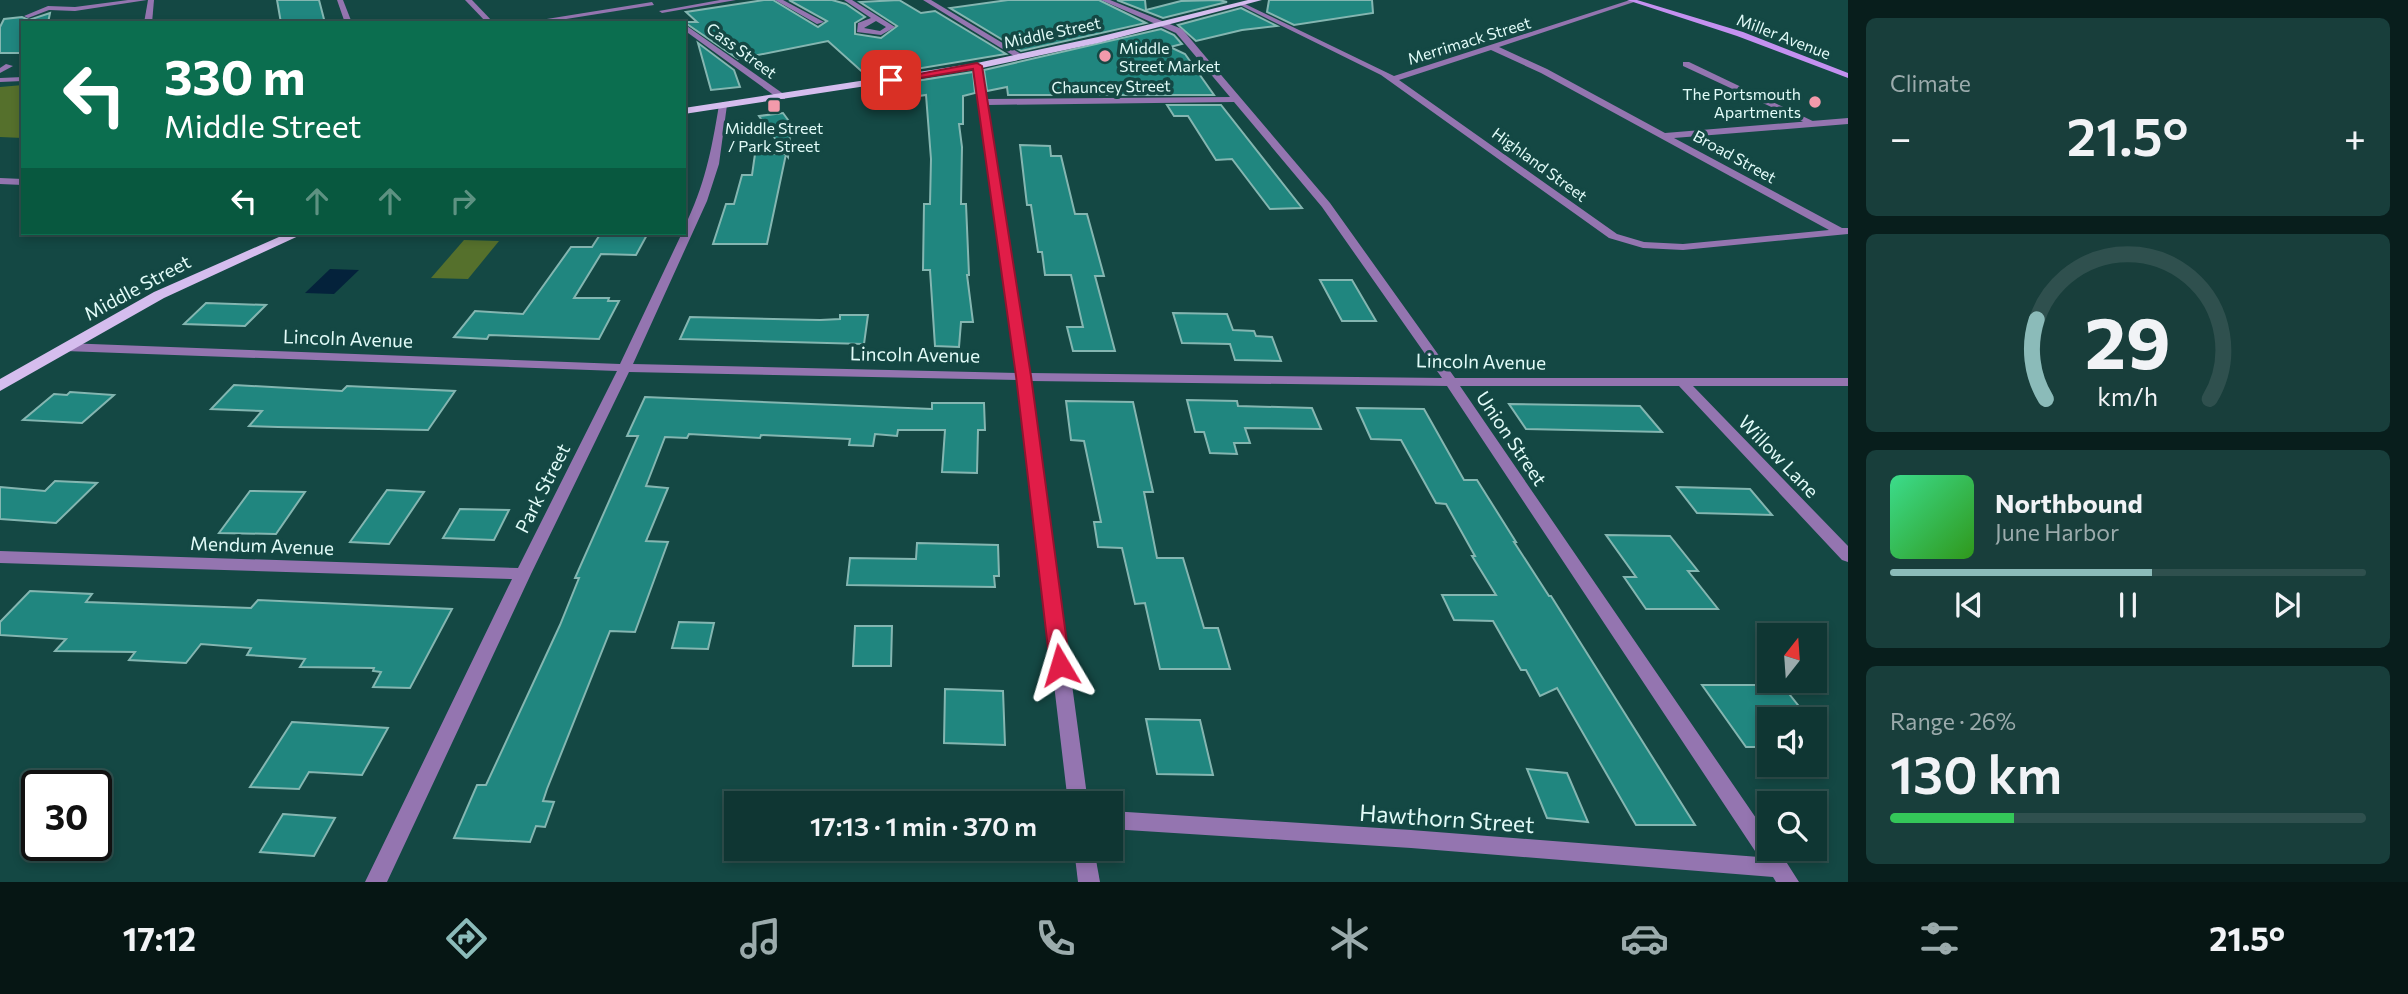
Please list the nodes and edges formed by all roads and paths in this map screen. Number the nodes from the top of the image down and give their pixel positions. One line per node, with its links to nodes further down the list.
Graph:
1 (144, 0): 15 (street)
2 (151, 0): 18 (street)
3 (340, 0): 19 (street)
4 (468, 0): 20 (street)
5 (733, 0): 14 (street)
6 (778, 0): 22 (street)
7 (848, 0): 17 (street)
8 (926, 0): 26 (street)
9 (1104, 0): 23 (street, Union Street)
10 (1258, 0): 13 (main road, Middle Street)
11 (1632, 1): 25 (street, Merrimack Street); 31 (main road, Miller Avenue)
12 (649, 2): 14 (street); 21 (street)
13 (1241, 4): 23 (main road, Middle Street); 33 (street, Highland Street)
14 (662, 11): 16 (street)
15 (28, 16)
16 (671, 17)
17 (876, 18)
18 (148, 21)
19 (348, 21)
20 (489, 21)
21 (537, 21)
22 (820, 22)
23 (1161, 25): 26 (main road, Middle Street); 36 (street, Union Street)
24 (689, 33): 35 (street, Cass Street)
25 (1494, 48): 33 (street, Merrimack Street); 42 (street, Broad Street)
26 (1022, 57): 29 (main road, Middle Street)
27 (1686, 64): 41 (street)
28 (9, 66): 30 (street)
29 (977, 66): 35 (main road, Middle Street); 37 (street)
30 (0, 71)
31 (1848, 76)
32 (21, 79): 34 (street)
33 (1393, 79): 45 (street, Highland Street)
34 (0, 80)
35 (782, 97): 38 (main road, Middle Street)
36 (1238, 99): 37 (street, Chauncey Street); 50 (street, Union Street)
37 (984, 102): 49 (street)
38 (723, 105): 39 (main road, Middle Street); 48 (street, Park Street)
39 (686, 111)
40 (1848, 121): 41 (street)
41 (1815, 124): 42 (street)
42 (1665, 136): 45 (street, Broad Street)
43 (0, 181): 44 (street)
44 (21, 182)
45 (1845, 233)
46 (294, 235): 47 (main road, Middle Street)
47 (65, 347): 48 (street, Lincoln Avenue); 53 (main road, Middle Street)
48 (625, 367): 49 (street, Lincoln Avenue); 56 (street, Park Street)
49 (1023, 376): 50 (street, Lincoln Avenue); 57 (street)
50 (1450, 380): 52 (street, Lincoln Avenue); 60 (street, Union Street)
51 (1848, 382): 52 (street, Lincoln Avenue)
52 (1682, 383): 54 (street, Willow Lane)
53 (0, 386)
54 (1848, 556)
55 (0, 557): 56 (street, Mendum Avenue)
56 (523, 574): 61 (street, Park Street)
57 (1076, 791)
58 (1123, 821): 60 (street, Hawthorn Street)
59 (1086, 861): 62 (street)
60 (1783, 875)
61 (376, 882)
62 (1089, 882)

